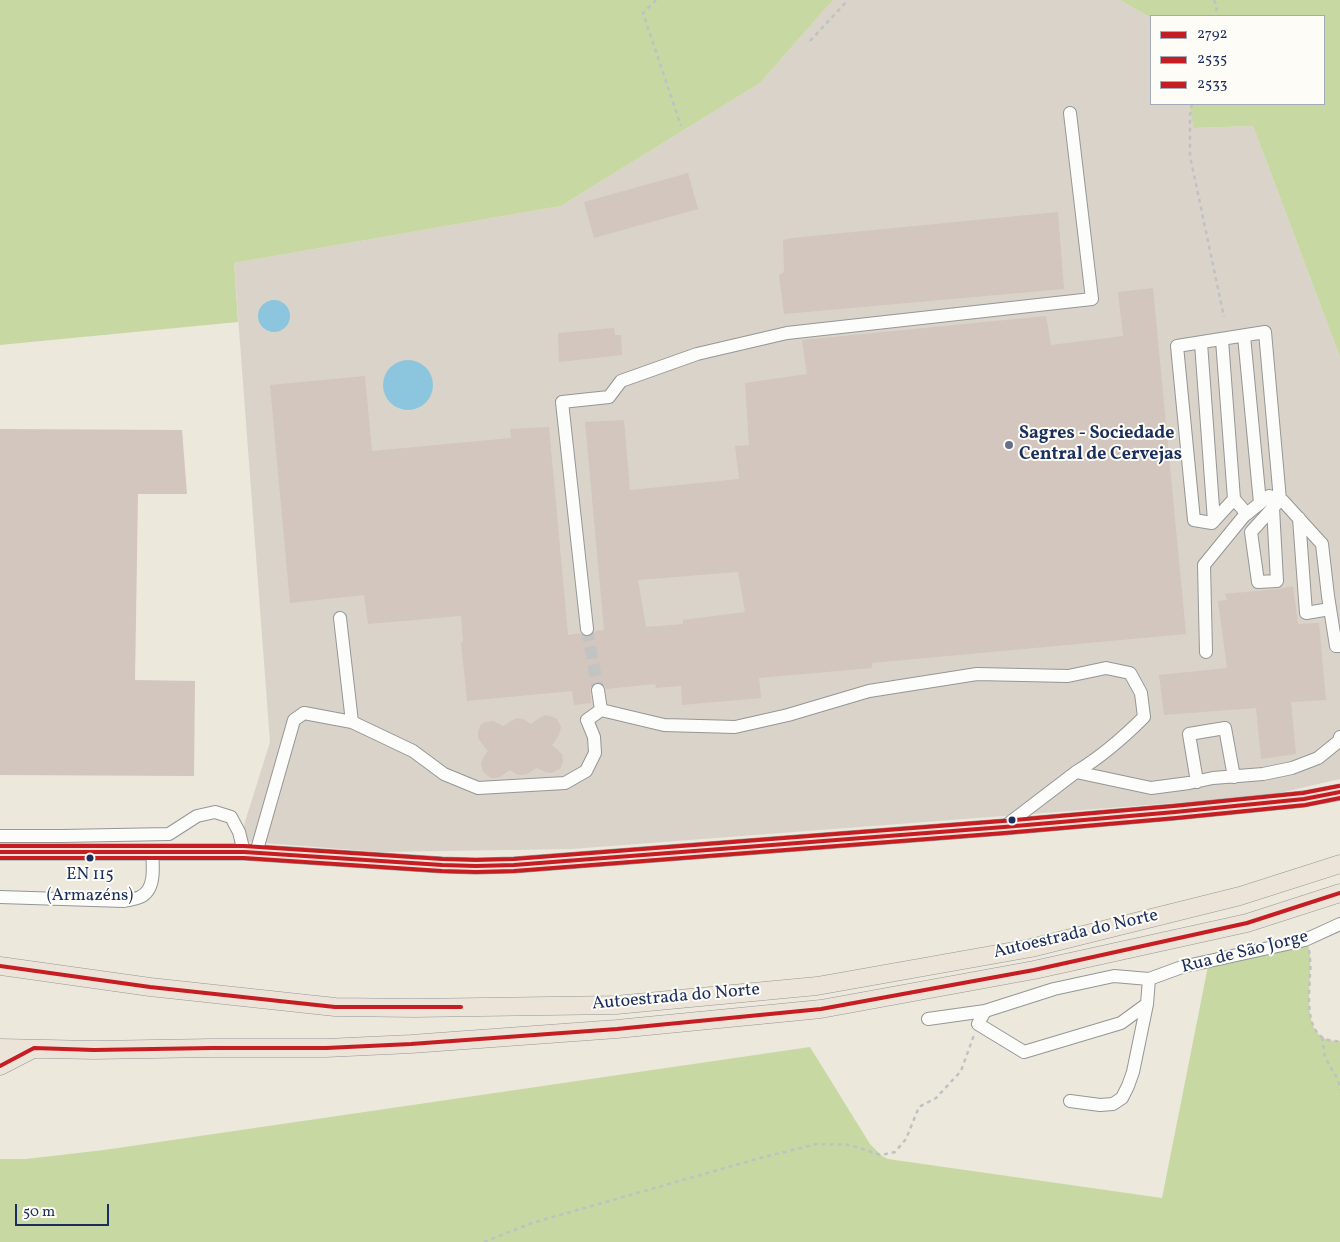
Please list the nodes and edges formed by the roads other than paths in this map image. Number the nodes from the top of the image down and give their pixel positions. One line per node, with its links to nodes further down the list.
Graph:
1 (1070, 113): 13 (street)
2 (1244, 336): 3 (street); 6 (street); 7 (street)
3 (1222, 340): 4 (street); 5 (street)
4 (1201, 342): 10 (street); 10 (street)
5 (1234, 500): 8 (street); 10 (street)
6 (1260, 503): 7 (street); 8 (street)
7 (1276, 504): 7 (street); 9 (street)
8 (1247, 514): 15 (street)
9 (1299, 518): 11 (street); 11 (street)
10 (1214, 521)
11 (1330, 609): 14 (street)
12 (340, 618): 18 (street)
13 (587, 628)
14 (1340, 646)
15 (1206, 652)
16 (598, 690): 17 (street)
17 (601, 710): 18 (street); 20 (street)
18 (352, 722): 28 (street)
19 (1340, 737): 21 (street)
20 (1076, 772): 22 (street); 24 (street)
21 (1234, 777): 22 (street); 22 (street)
22 (1197, 782)
23 (1340, 792): 24 (main road)
24 (1004, 827): 28 (main road)
25 (0, 836): 28 (street)
26 (0, 852): 27 (main road)
27 (152, 852): 28 (main road); 31 (street)
28 (250, 853)
29 (1340, 864): 33 (highway, Autoestrada do Norte)
30 (1340, 893): 40 (highway, Autoestrada do Norte)
31 (0, 896)
32 (1340, 924): 34 (street, Rua de São Jorge)
33 (0, 966)
34 (1149, 979): 35 (street); 36 (street, Rua de São Jorge)
35 (1147, 1004): 36 (street); 43 (street)
36 (984, 1011): 37 (street, Rua de São Jorge)
37 (928, 1019)
38 (0, 1035): 40 (highway, Autoestrada do Norte)
39 (0, 1048): 40 (highway, Autoestrada do Norte)
40 (34, 1048): 41 (highway, Autoestrada do Norte); 42 (highway)
41 (0, 1058)
42 (0, 1066)
43 (1070, 1101)

